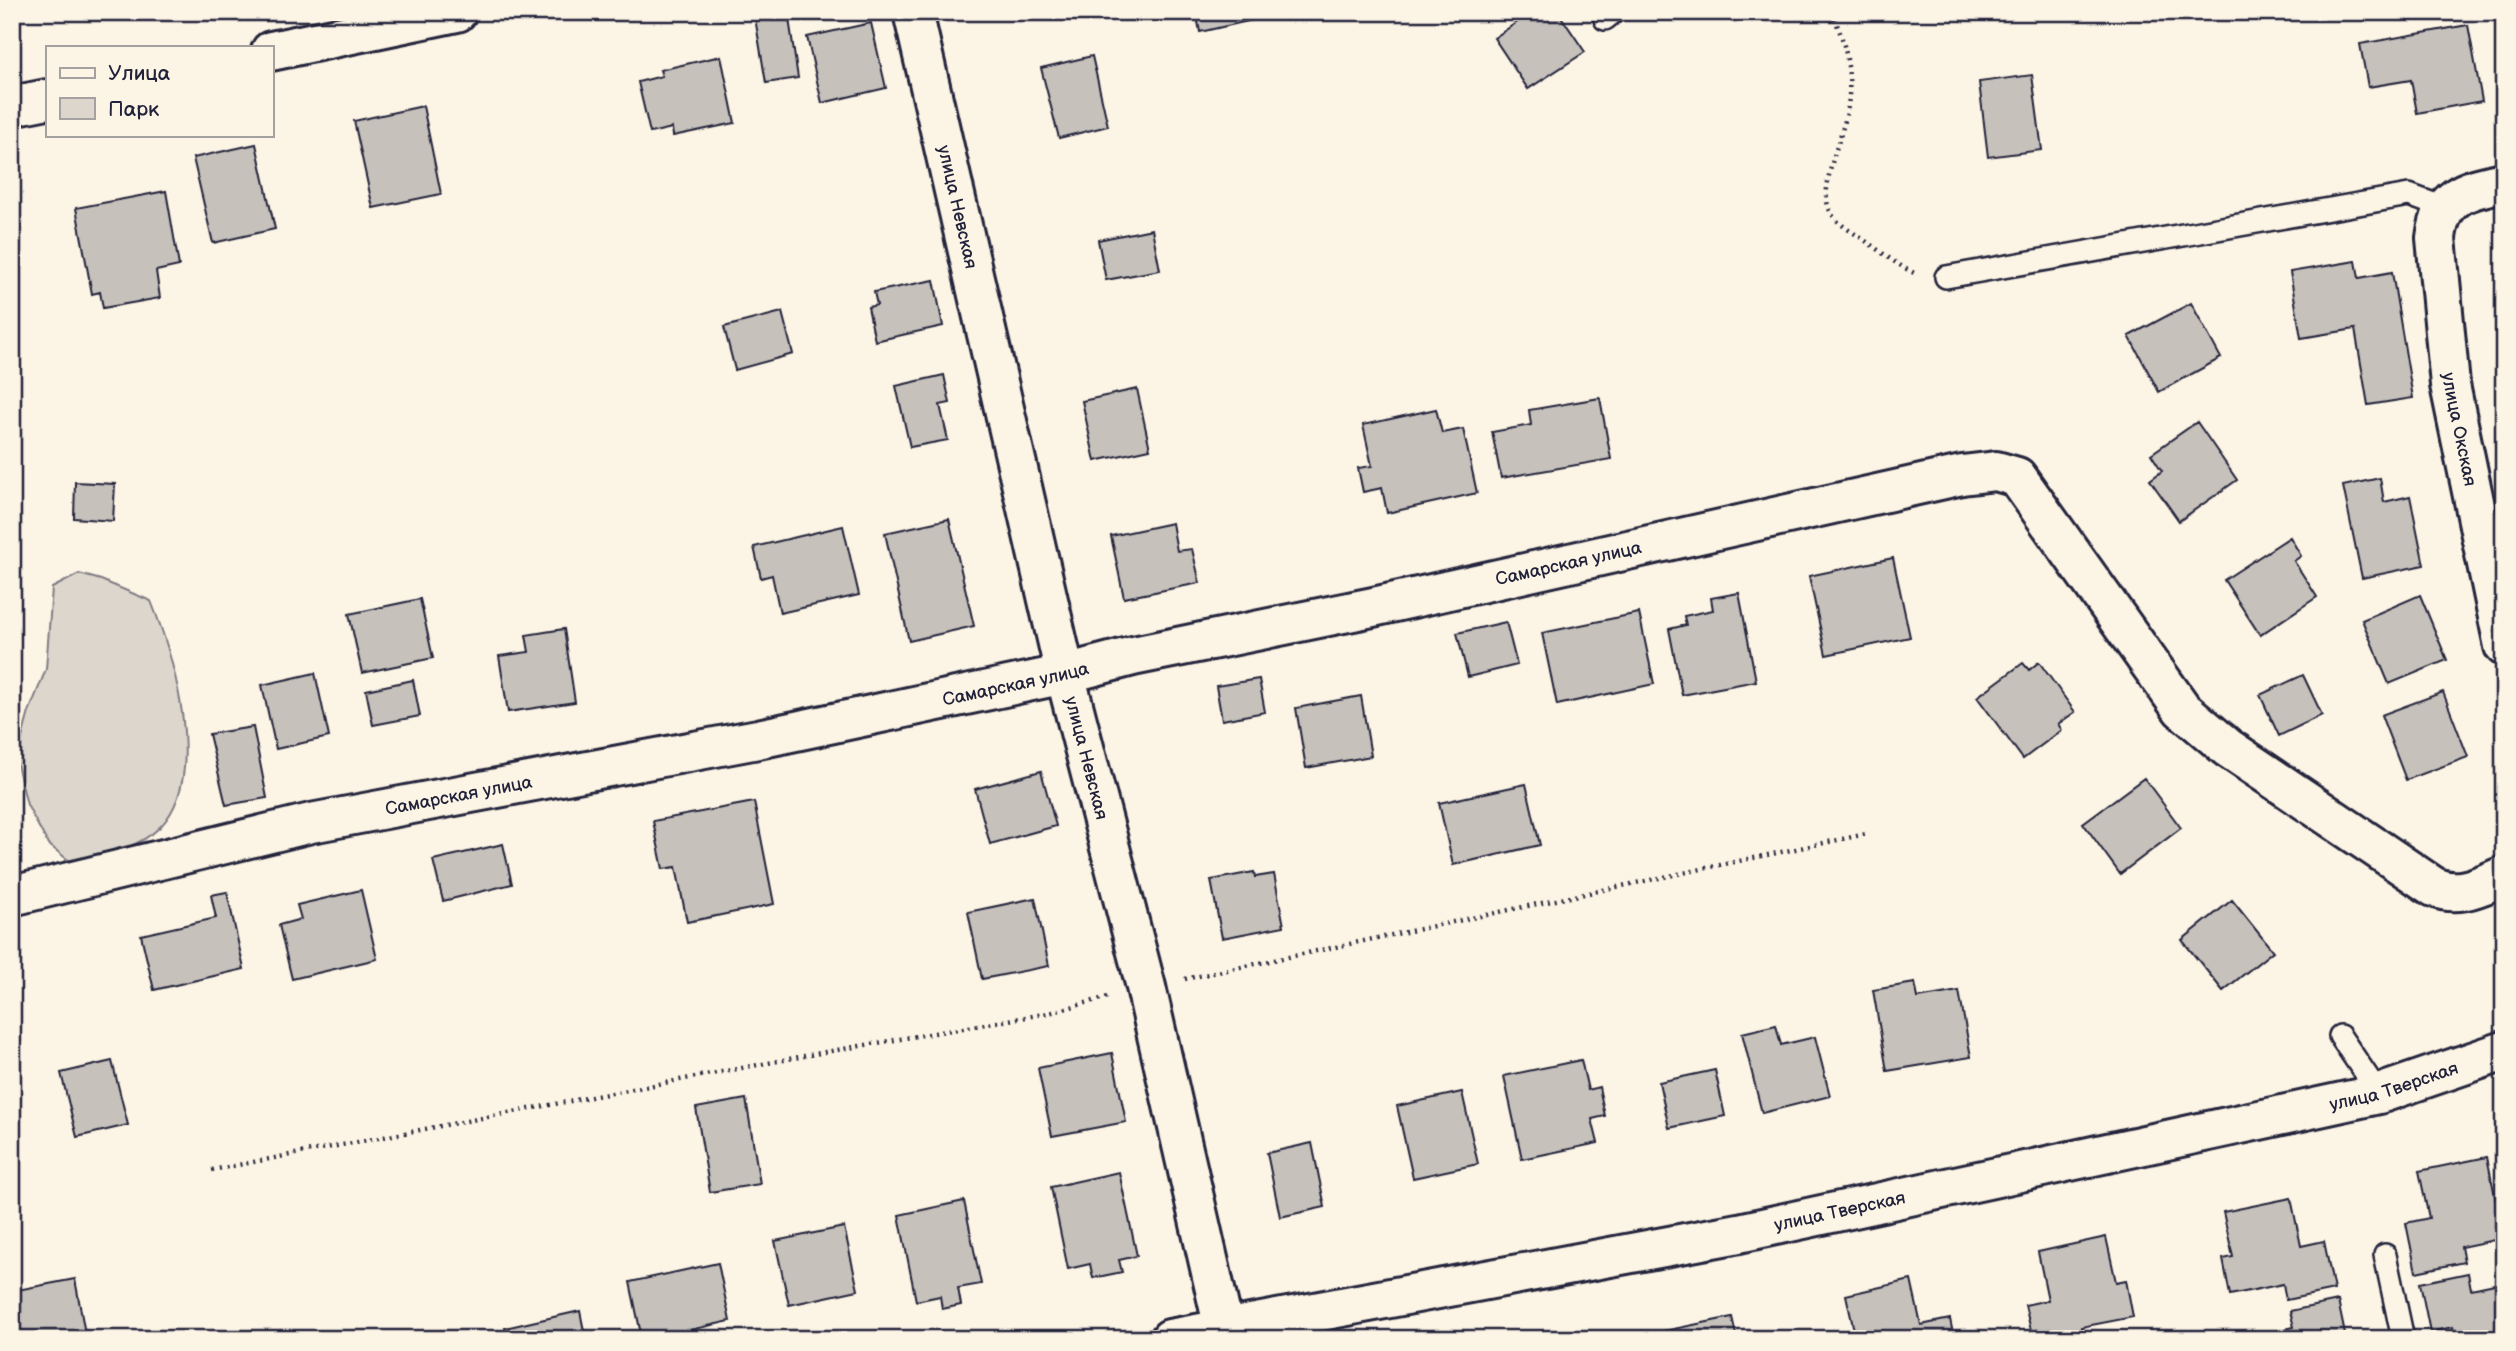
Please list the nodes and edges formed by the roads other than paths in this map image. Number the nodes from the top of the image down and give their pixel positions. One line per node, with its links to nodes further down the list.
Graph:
1 (457, 12): 3 (street)
2 (913, 12): 10 (street, улица Невская)
3 (273, 51)
4 (46, 99): 5 (street)
5 (12, 106)
6 (2504, 182): 7 (street)
7 (2445, 212): 8 (lane); 9 (street, улица Окская)
8 (1946, 277)
9 (2504, 646)
10 (1065, 674): 11 (street, Самарская улица); 12 (street, Самарская улица); 17 (street, улица Невская)
11 (2504, 876)
12 (12, 896)
13 (2340, 1037): 15 (lane)
14 (2504, 1051): 15 (street, улица Тверская)
15 (2379, 1094): 17 (street, улица Тверская)
16 (2385, 1255): 19 (lane)
17 (1227, 1334): 18 (street, улица Тверская)
18 (1170, 1339)
19 (2403, 1339)

